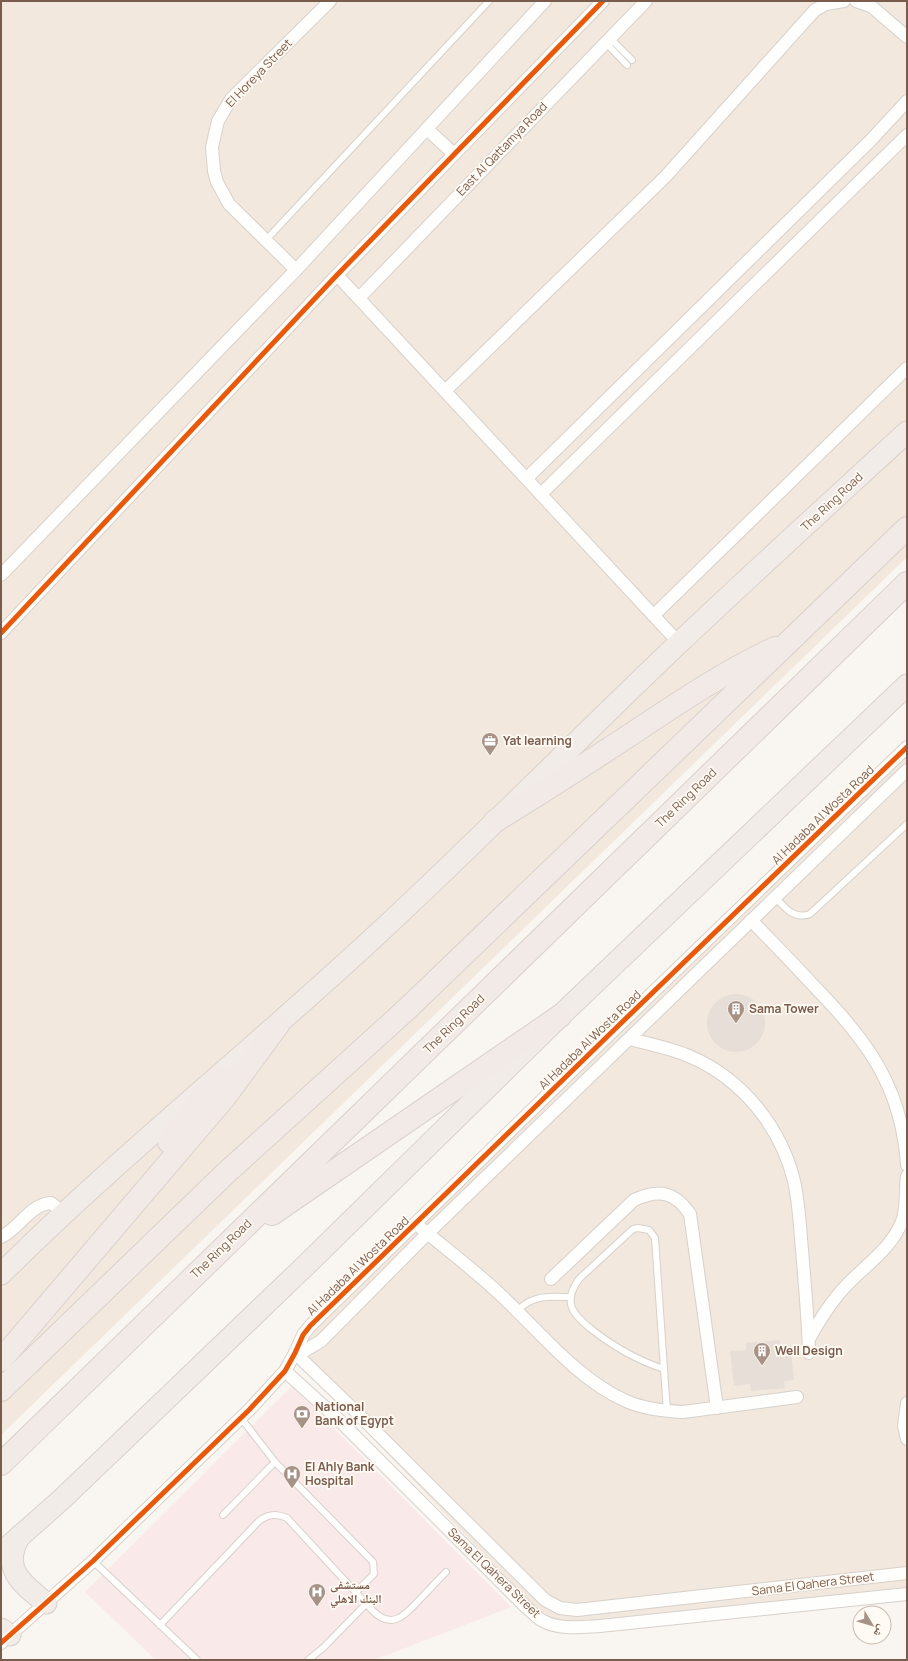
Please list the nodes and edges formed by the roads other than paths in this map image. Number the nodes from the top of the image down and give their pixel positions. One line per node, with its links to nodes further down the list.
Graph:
1 (330, 1): 17 (street, El Horeya Street)
2 (489, 1): 17 (lane)
3 (546, 1): 14 (street)
4 (603, 1): 16 (street)
5 (646, 1): 9 (street, East Al Qattamya Road)
6 (844, 1): 25 (street)
7 (856, 1): 8 (street)
8 (906, 38)
9 (608, 40): 10 (lane); 11 (lane); 22 (street, East Al Qattamya Road)
10 (632, 60)
11 (627, 64)
12 (907, 101): 13 (street)
13 (885, 126): 15 (street); 18 (street)
14 (427, 129): 16 (street); 19 (street)
15 (904, 139): 21 (street)
16 (454, 154): 20 (street)
17 (266, 240): 19 (street, El Horeya Street)
18 (742, 267): 21 (street); 24 (street)
19 (296, 270): 31 (street)
20 (337, 275): 22 (street); 34 (street)
21 (757, 284): 26 (street)
22 (359, 298): 25 (street)
23 (907, 368): 33 (street)
24 (617, 389): 26 (street); 28 (street)
25 (445, 391): 28 (street)
26 (632, 405): 29 (street)
27 (907, 432): 36 (highway, The Ring Road)
28 (527, 478): 29 (street)
29 (541, 494): 33 (street)
30 (907, 528): 35 (highway)
31 (1, 575)
32 (907, 584): 57 (highway, The Ring Road)
33 (654, 615): 36 (street)
34 (1, 633)
35 (792, 639): 40 (highway); 68 (highway)
36 (679, 643): 40 (highway, The Ring Road)
37 (907, 685): 46 (highway)
38 (907, 747): 44 (street, Al Hadaba Al Wosta Road)
39 (907, 770): 42 (street, Al Hadaba Al Wosta Road)
40 (495, 821): 47 (highway, The Ring Road)
41 (907, 824): 42 (lane)
42 (775, 898): 43 (street, Al Hadaba Al Wosta Road)
43 (751, 920): 45 (street, Al Hadaba Al Wosta Road); 50 (street)
44 (683, 963): 45 (street); 53 (street, Al Hadaba Al Wosta Road)
45 (695, 975): 48 (street, Al Hadaba Al Wosta Road)
46 (560, 1016): 57 (highway); 80 (highway)
47 (278, 1025): 49 (highway, The Ring Road); 56 (highway)
48 (630, 1039): 54 (street, Al Hadaba Al Wosta Road); 62 (street)
49 (219, 1076): 52 (highway, The Ring Road); 56 (highway)
50 (907, 1165)
51 (907, 1176): 62 (street)
52 (64, 1213): 55 (street); 58 (highway, The Ring Road)
53 (416, 1224): 54 (street); 63 (street, Al Hadaba Al Wosta Road)
54 (427, 1234): 61 (street); 63 (street, Al Hadaba Al Wosta Road)
55 (1, 1237)
56 (98, 1245): 65 (highway)
57 (220, 1250): 78 (highway, The Ring Road)
58 (1, 1274)
59 (551, 1279): 72 (street)
60 (571, 1297): 61 (lane); 66 (lane); 66 (lane)
61 (517, 1311): 73 (street)
62 (809, 1340): 64 (street)
63 (295, 1354): 67 (street); 71 (street, Sama El Qahera Street)
64 (809, 1354)
65 (1, 1360)
66 (664, 1369): 73 (lane)
67 (285, 1371): 74 (street); 75 (street, Sama El Qahera Street)
68 (1, 1390)
69 (797, 1398): 72 (street)
70 (907, 1403): 76 (street)
71 (351, 1407): 75 (street); 86 (street, Sama El Qahera Street)
72 (717, 1408): 73 (street)
73 (667, 1412)
74 (241, 1418): 77 (lane); 82 (street)
75 (340, 1420): 90 (street, Sama El Qahera Street)
76 (907, 1439)
77 (275, 1462): 79 (lane); 85 (lane)
78 (1, 1464)
79 (223, 1516)
80 (20, 1536): 81 (highway); 88 (highway)
81 (1, 1553)
82 (93, 1561): 88 (street); 91 (lane)
83 (446, 1572): 89 (lane)
84 (907, 1574): 86 (street, Sama El Qahera Street)
85 (356, 1592): 89 (lane); 91 (lane)
86 (538, 1594): 90 (street)
87 (907, 1594): 90 (street, Sama El Qahera Street)
88 (46, 1603): 92 (street)
89 (366, 1604): 94 (lane)
90 (526, 1607)
91 (160, 1625): 93 (lane)
92 (4, 1635)
93 (197, 1660)
94 (308, 1660)

